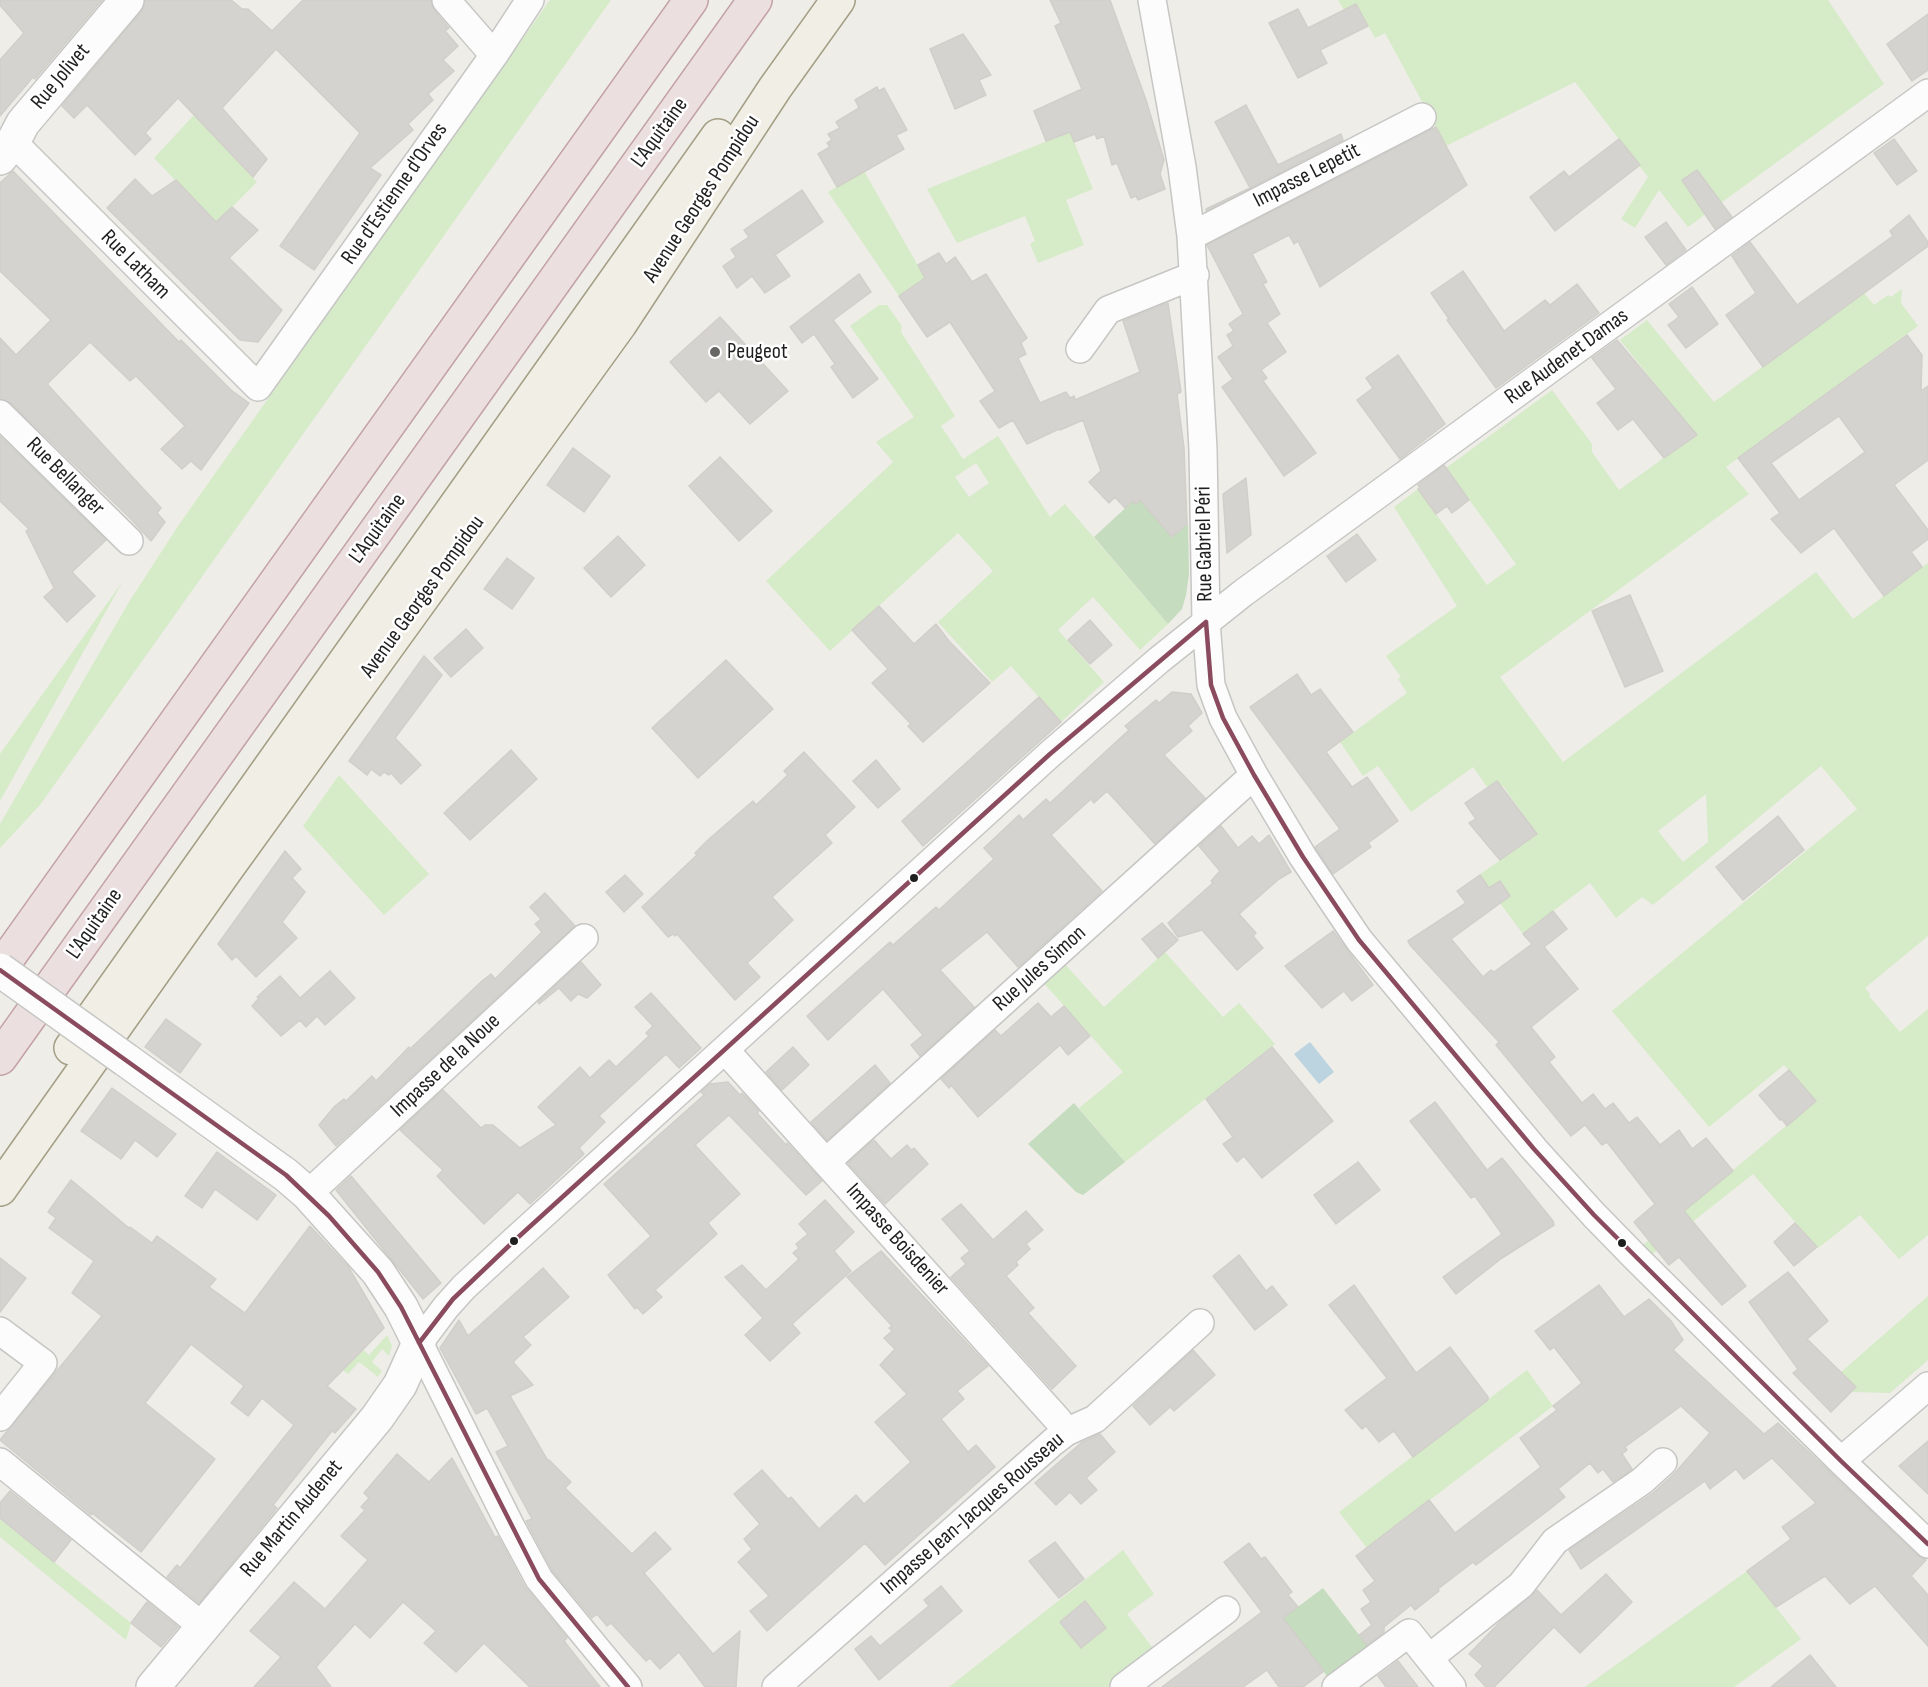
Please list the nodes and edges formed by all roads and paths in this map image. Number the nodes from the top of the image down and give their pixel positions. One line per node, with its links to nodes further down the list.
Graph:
1 (128, 0): 14 (street, Rue Jolivet)
2 (446, 0): 11 (street)
3 (530, 0): 11 (street, Rue d'Estienne d'Orves)
4 (691, 0): 24 (highway)
5 (755, 0): 26 (highway, L'Aquitaine)
6 (815, 0): 27 (main road, Avenue Georges Pompidou)
7 (838, 0): 29 (main road, Avenue Georges Pompidou)
8 (1140, 0): 10 (street, Rue Gabriel Péri)
9 (1152, 0): 10 (street, Rue Gabriel Péri)
10 (1157, 36): 15 (street, Rue Gabriel Péri)
11 (494, 55): 18 (street, Rue d'Estienne d'Orves)
12 (1928, 93): 21 (street, Rue Audenet Damas)
13 (1422, 117): 15 (street, Impasse Lepetit)
14 (7, 150): 18 (street, Rue Latham)
15 (1191, 236): 16 (street, Rue Gabriel Péri)
16 (1195, 275): 17 (street); 21 (street, Rue Gabriel Péri)
17 (1080, 350)
18 (258, 387)
19 (0, 414): 20 (street, Rue Bellanger)
20 (129, 541)
21 (1206, 622): 22 (street, Rue Gabriel Péri); 25 (street, Rue Audenet Damas)
22 (1254, 775): 28 (street, Rue Jules Simon); 37 (street, Rue Gabriel Péri)
23 (584, 938): 30 (street, Impasse de la Noue)
24 (0, 969): 30 (street, bridge)
25 (725, 1050): 28 (street, Impasse Boisdenier); 33 (street, Rue Audenet Damas)
26 (0, 1058)
27 (0, 1149)
28 (826, 1162): 36 (street, Impasse Boisdenier)
29 (0, 1189)
30 (308, 1194): 33 (street)
31 (1200, 1323): 36 (street, Impasse Jean-Jacques Rousseau)
32 (0, 1331): 35 (street)
33 (419, 1343): 42 (street, Rue Martin Audenet); 45 (street)
34 (1928, 1386): 37 (street)
35 (0, 1417)
36 (1066, 1432): 46 (street, Impasse Jean-Jacques Rousseau)
37 (1841, 1461): 40 (street, Rue Gabriel Péri)
38 (0, 1462): 42 (street)
39 (1663, 1462): 43 (street)
40 (1928, 1544)
41 (1226, 1610): 47 (street)
42 (202, 1626): 44 (street, Rue Martin Audenet)
43 (1429, 1658): 48 (street); 49 (street)
44 (153, 1687)
45 (628, 1687)
46 (776, 1687)
47 (1124, 1687)
48 (1336, 1687)
49 (1452, 1687)

